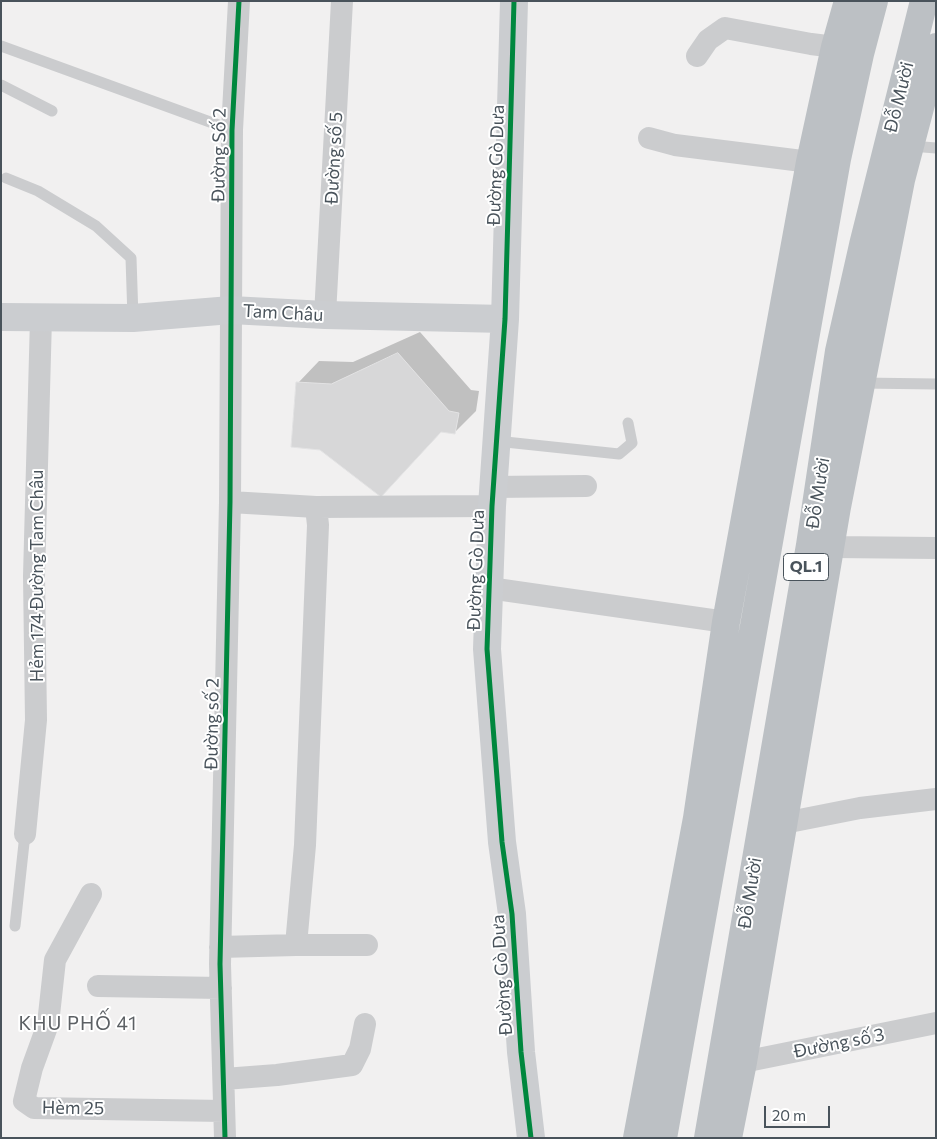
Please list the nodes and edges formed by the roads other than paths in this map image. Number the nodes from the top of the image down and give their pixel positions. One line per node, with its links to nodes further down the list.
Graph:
1 (239, 1): 13 (street, Đường Số 2)
2 (342, 1): 19 (street, Đường số 5)
3 (514, 1): 23 (street, Đường Gò Dưa)
4 (848, 1): 8 (highway)
5 (874, 1): 40 (highway, QL.1)
6 (924, 1): 32 (highway, Đỗ Mười / QL.1)
7 (1, 46): 13 (lane)
8 (835, 46): 10 (street); 16 (highway)
9 (936, 47): 15 (highway, Đỗ Mười / QL.1)
10 (697, 56)
11 (1, 85): 12 (lane)
12 (52, 111)
13 (232, 130): 18 (street, Đường Số 2)
14 (649, 138): 16 (street)
15 (923, 147): 24 (highway, Đỗ Mười / QL.1)
16 (810, 162): 35 (highway)
17 (6, 178): 22 (lane)
18 (231, 310): 19 (street, Tam Châu); 22 (street, Tam Châu); 30 (street, Đường số 2)
19 (325, 315): 23 (street, Tam Châu)
20 (1, 317): 21 (street, Tam Châu)
21 (41, 318): 22 (street, Tam Châu); 39 (street, Hẻm 174 Đường Tam Châu)
22 (133, 318)
23 (505, 319): 27 (street, Đường Gò Dưa)
24 (861, 383): 25 (lane); 32 (highway, Đỗ Mười / QL.1)
25 (936, 384)
26 (628, 423): 27 (lane)
27 (496, 441): 29 (street, Đường Gò Dưa)
28 (586, 486): 29 (street)
29 (493, 497): 31 (street); 34 (street, Đường Gò Dưa)
30 (230, 502): 31 (street); 45 (street, Đường số 2)
31 (316, 507): 43 (street)
32 (821, 546): 33 (street); 38 (highway, Đỗ Mười / QL.1); 57 (highway, Đỗ Mười / QL.1)
33 (936, 548)
34 (489, 588): 35 (street); 54 (street, Đường Gò Dưa)
35 (726, 622): 37 (highway)
36 (936, 799): 38 (street)
37 (697, 818): 40 (highway); 55 (highway)
38 (784, 823): 50 (highway, Đỗ Mười / QL.1)
39 (25, 834): 42 (lane)
40 (714, 851): 56 (highway, QL.1)
41 (91, 894): 52 (street, Hèm 25)
42 (15, 926)
43 (296, 945): 44 (street); 45 (street)
44 (367, 945)
45 (220, 947): 47 (street, Đường số 2)
46 (98, 986): 47 (street)
47 (220, 988): 51 (street, Đường số 2)
48 (936, 1023): 50 (street, Đường số 3)
49 (365, 1024): 51 (street)
50 (743, 1062): 58 (highway, Đỗ Mười / QL.1)
51 (224, 1079): 52 (street, Đường số 2)
52 (224, 1111): 53 (street, Đường số 2)
53 (225, 1138)
54 (531, 1138)
55 (636, 1138)
56 (663, 1138)
57 (708, 1138)
58 (728, 1138)

